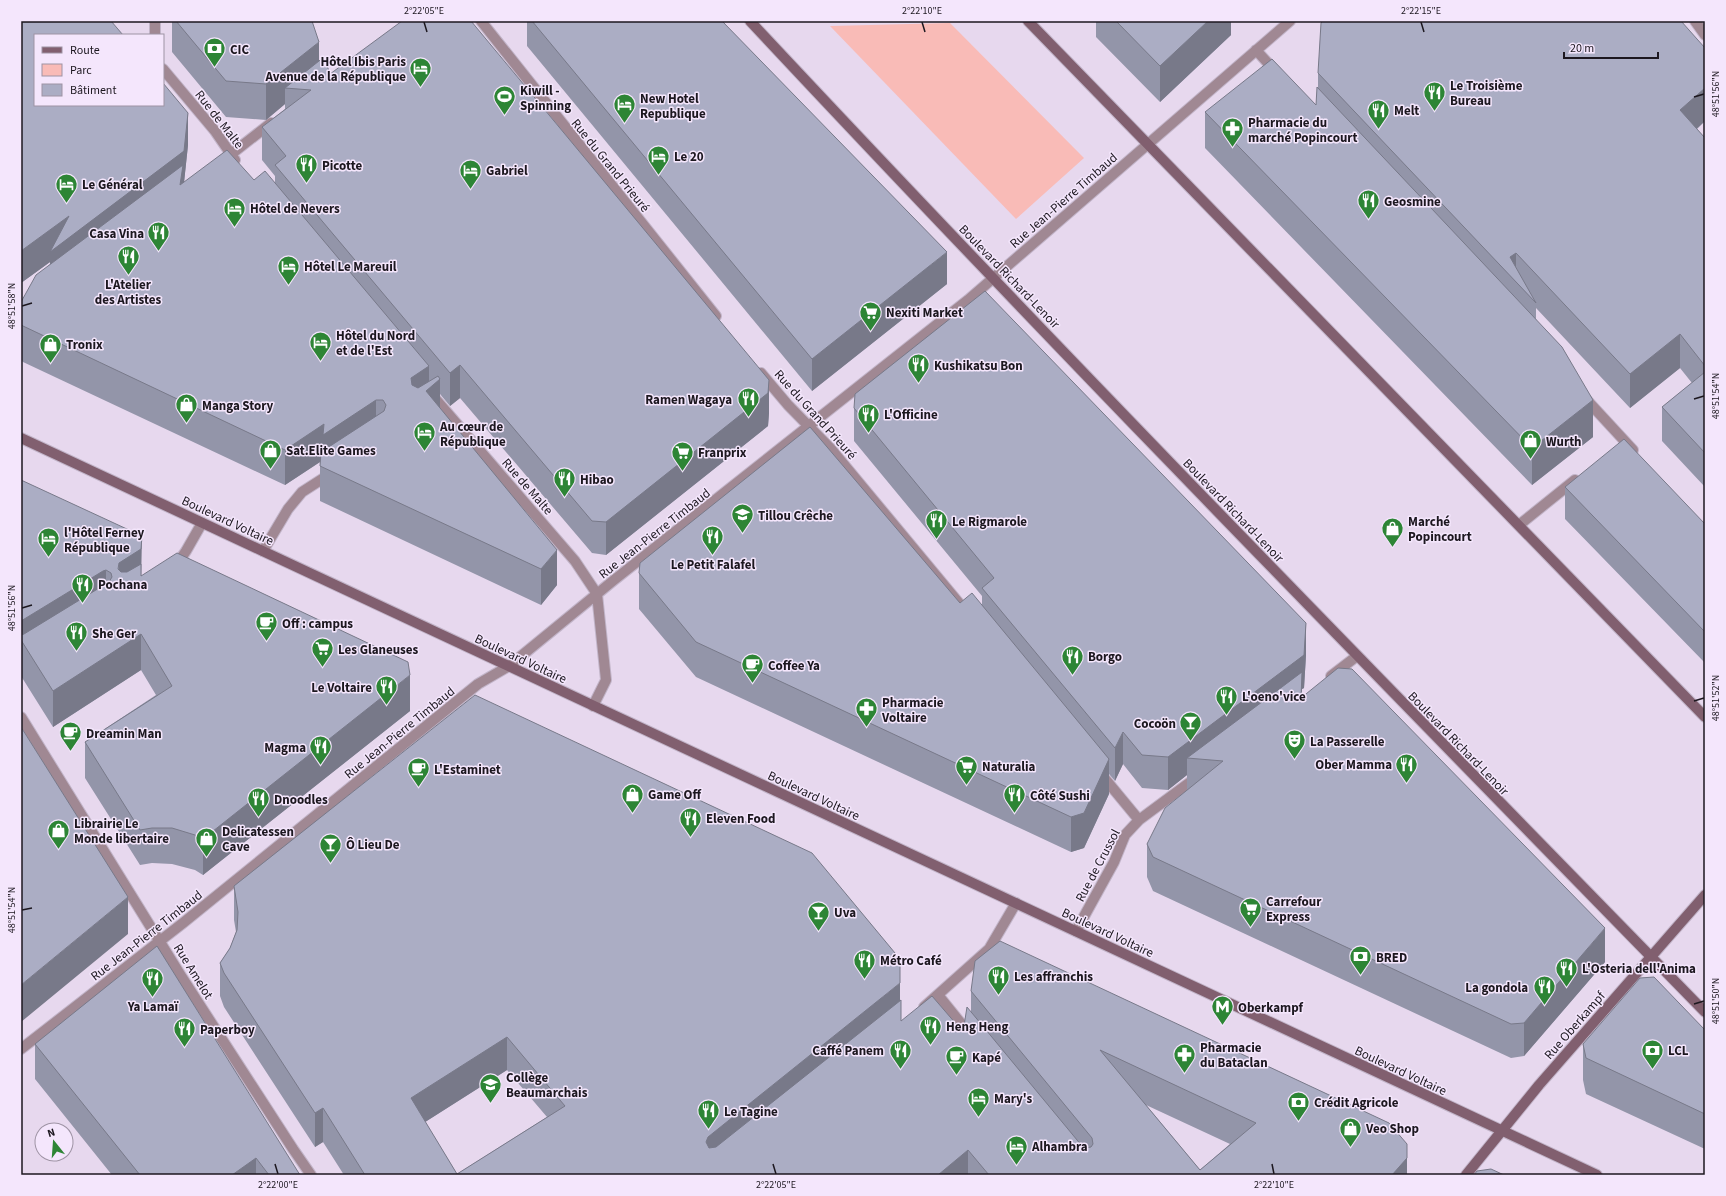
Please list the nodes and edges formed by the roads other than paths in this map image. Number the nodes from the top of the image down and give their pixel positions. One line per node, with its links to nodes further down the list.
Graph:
1 (155, 21): 7 (street)
2 (481, 21): 18 (street, Rue du Grand Prieuré)
3 (750, 21): 17 (street, Boulevard Richard-Lenoir)
4 (1028, 21): 13 (street)
5 (1290, 21): 9 (street, Rue Jean-Pierre Timbaud)
6 (1695, 21): 8 (street)
7 (155, 34)
8 (1705, 35)
9 (1256, 50): 11 (street); 13 (street, Rue Jean-Pierre Timbaud)
10 (164, 70): 14 (street, Rue de Malte)
11 (1285, 81)
12 (280, 117): 14 (street)
13 (1149, 143): 17 (street, Rue Jean-Pierre Timbaud); 32 (street)
14 (231, 155): 15 (street); 16 (street, Rue de Malte)
15 (216, 166)
16 (241, 167)
17 (993, 278): 24 (street, Rue Jean-Pierre Timbaud); 37 (street, Boulevard Richard-Lenoir)
18 (723, 325)
19 (753, 362): 24 (street, Rue du Grand Prieuré)
20 (424, 384): 22 (street, Rue de Malte)
21 (1576, 388): 26 (street)
22 (439, 403): 23 (street); 35 (street, Rue de Malte)
23 (428, 410)
24 (809, 427): 35 (street, Rue Jean-Pierre Timbaud); 36 (street, Rue du Grand Prieuré)
25 (21, 438): 31 (street, Boulevard Voltaire)
26 (1625, 440): 27 (street); 28 (street)
27 (1616, 447)
28 (1640, 458)
29 (341, 467): 33 (street)
30 (1582, 474): 32 (street)
31 (202, 523): 33 (street, Boulevard Voltaire); 34 (street)
32 (1520, 525): 42 (street)
33 (263, 550): 38 (street, Boulevard Voltaire)
34 (169, 572)
35 (596, 594): 38 (street, Rue Jean-Pierre Timbaud); 40 (street, Rue de Malte)
36 (972, 618)
37 (1357, 656): 39 (street); 50 (street, Boulevard Richard-Lenoir)
38 (508, 666): 40 (street, Boulevard Voltaire); 49 (street, Rue Jean-Pierre Timbaud)
39 (1324, 681)
40 (593, 706): 47 (street, Boulevard Voltaire)
41 (21, 717): 49 (street, Rue Amelot)
42 (1705, 718)
43 (1093, 764): 45 (street)
44 (1203, 772): 45 (street, Rue de Crussol)
45 (1139, 820): 48 (street, Rue de Crussol)
46 (1705, 895): 50 (street, Rue Oberkampf)
47 (1016, 903): 48 (street, Boulevard Voltaire); 51 (street)
48 (1076, 931): 56 (street, Boulevard Voltaire)
49 (160, 941): 55 (street, Rue Jean-Pierre Timbaud); 57 (street, Rue Amelot)
50 (1651, 958): 52 (street, Boulevard Richard-Lenoir); 56 (street, Rue Oberkampf)
51 (938, 995): 53 (street); 54 (street)
52 (1705, 1012)
53 (915, 1014)
54 (976, 1042)
55 (21, 1049)
56 (1502, 1131): 58 (street, Rue Oberkampf); 59 (street, Boulevard Voltaire)
57 (311, 1175)
58 (1466, 1175)
59 (1597, 1175)

